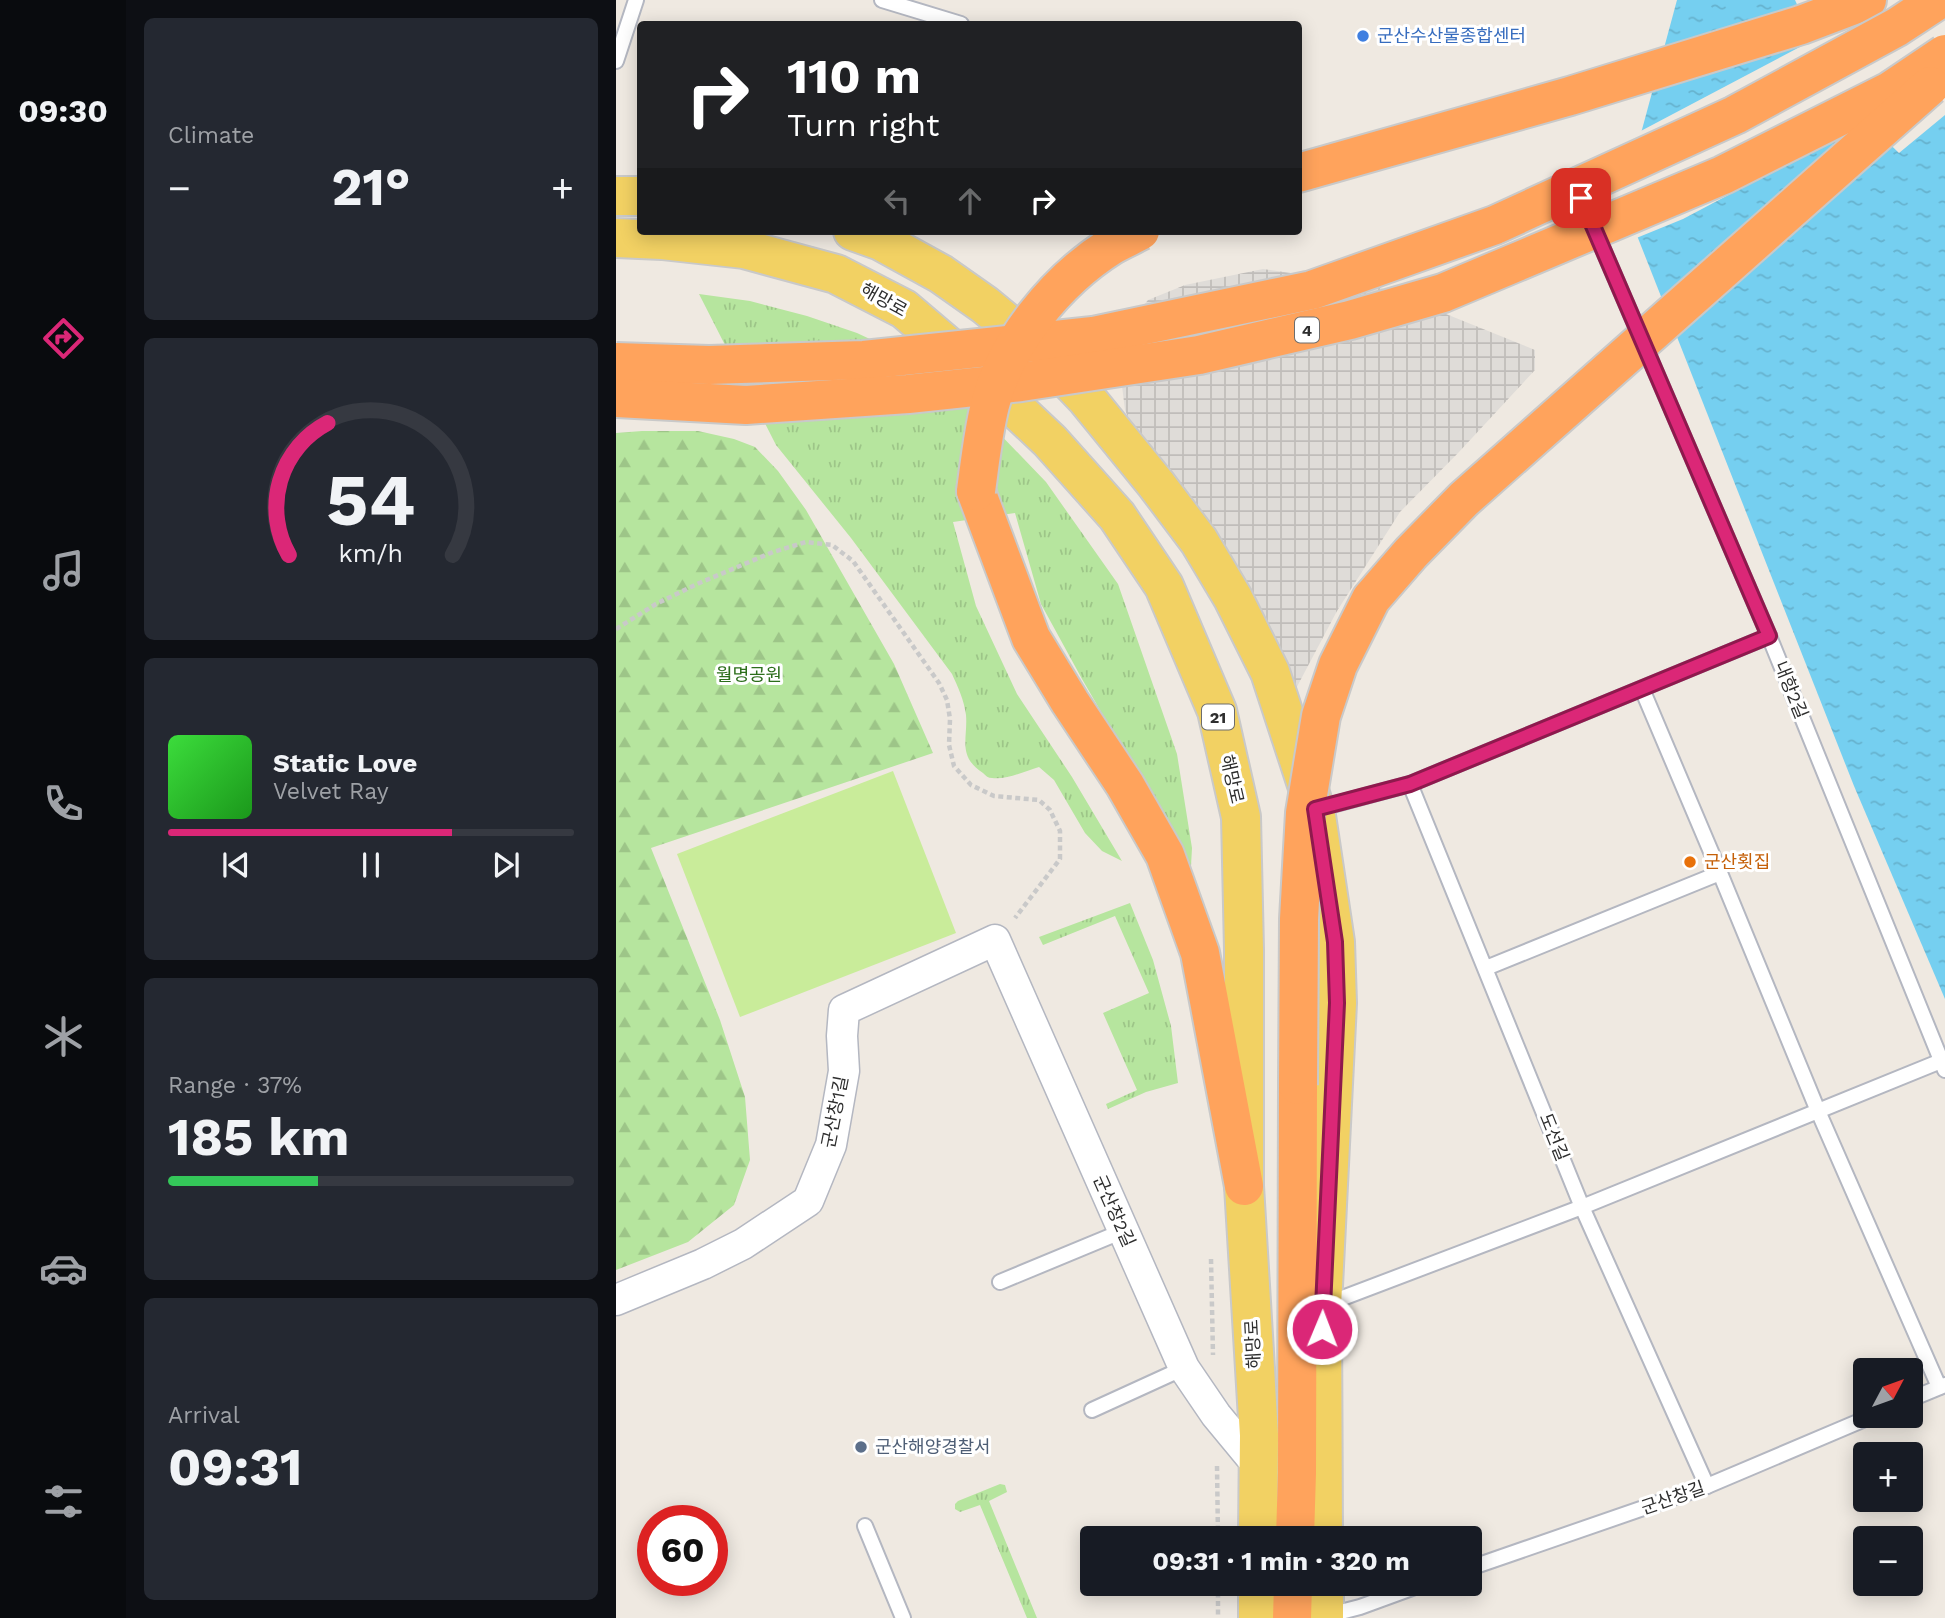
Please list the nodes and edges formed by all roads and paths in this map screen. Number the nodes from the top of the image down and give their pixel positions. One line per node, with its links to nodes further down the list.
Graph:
1 (636, 0): 7 (lane)
2 (882, 0): 5 (lane)
3 (1867, 0): 9 (highway)
4 (1938, 0): 16 (highway, 4, bridge)
5 (951, 21)
6 (1945, 54): 17 (highway, 4, bridge)
7 (616, 61)
8 (1945, 73): 46 (highway, bridge)
9 (1302, 172)
10 (616, 196): 11 (main road)
11 (637, 196)
12 (1581, 198): 19 (lane, 내항2길)
13 (864, 235): 22 (main road)
14 (1132, 235): 28 (highway, bridge)
15 (616, 238): 28 (main road, 해망로 / 21)
16 (616, 362)
17 (616, 398)
18 (616, 629): 24 (path)
19 (1769, 636): 20 (lane); 26 (lane, 내항2길)
20 (1642, 690): 21 (lane); 23 (lane)
21 (1410, 784): 22 (lane); 25 (lane, 도선길)
22 (1315, 809): 34 (main road)
23 (1720, 873): 25 (lane); 27 (lane)
24 (996, 940): 30 (street, 군산창2길); 33 (street, 군산창1길)
25 (1486, 968): 29 (lane, 도선길)
26 (1943, 1066): 27 (lane)
27 (1818, 1111): 29 (lane); 36 (lane)
28 (1244, 1186): 41 (main road, 해망로 / 21)
29 (1582, 1206): 34 (lane); 42 (lane, 도선길)
30 (1123, 1231): 32 (lane); 35 (street, 군산창2길)
31 (1211, 1251): 39 (path)
32 (1000, 1282)
33 (616, 1300)
34 (1322, 1306): 47 (main road)
35 (1184, 1368): 38 (lane); 39 (street, 군산창2길)
36 (1942, 1386): 37 (lane)
37 (1923, 1394)
38 (1092, 1410)
39 (1216, 1415): 41 (street, 군산창2길); 44 (path)
40 (1853, 1424): 42 (lane, 군산창길)
41 (1259, 1467): 45 (main road, 해망로 / 21)
42 (1707, 1486): 48 (lane, 군산창길)
43 (865, 1526): 54 (lane)
44 (1218, 1526)
45 (1258, 1526)
46 (1295, 1526)
47 (1323, 1526)
48 (1482, 1564)
49 (1218, 1596): 55 (path)
50 (1258, 1596): 56 (main road)
51 (1304, 1596): 53 (highway)
52 (1389, 1596): 53 (lane)
53 (1316, 1609)
54 (903, 1618)
55 (1218, 1618)
56 (1258, 1618)

